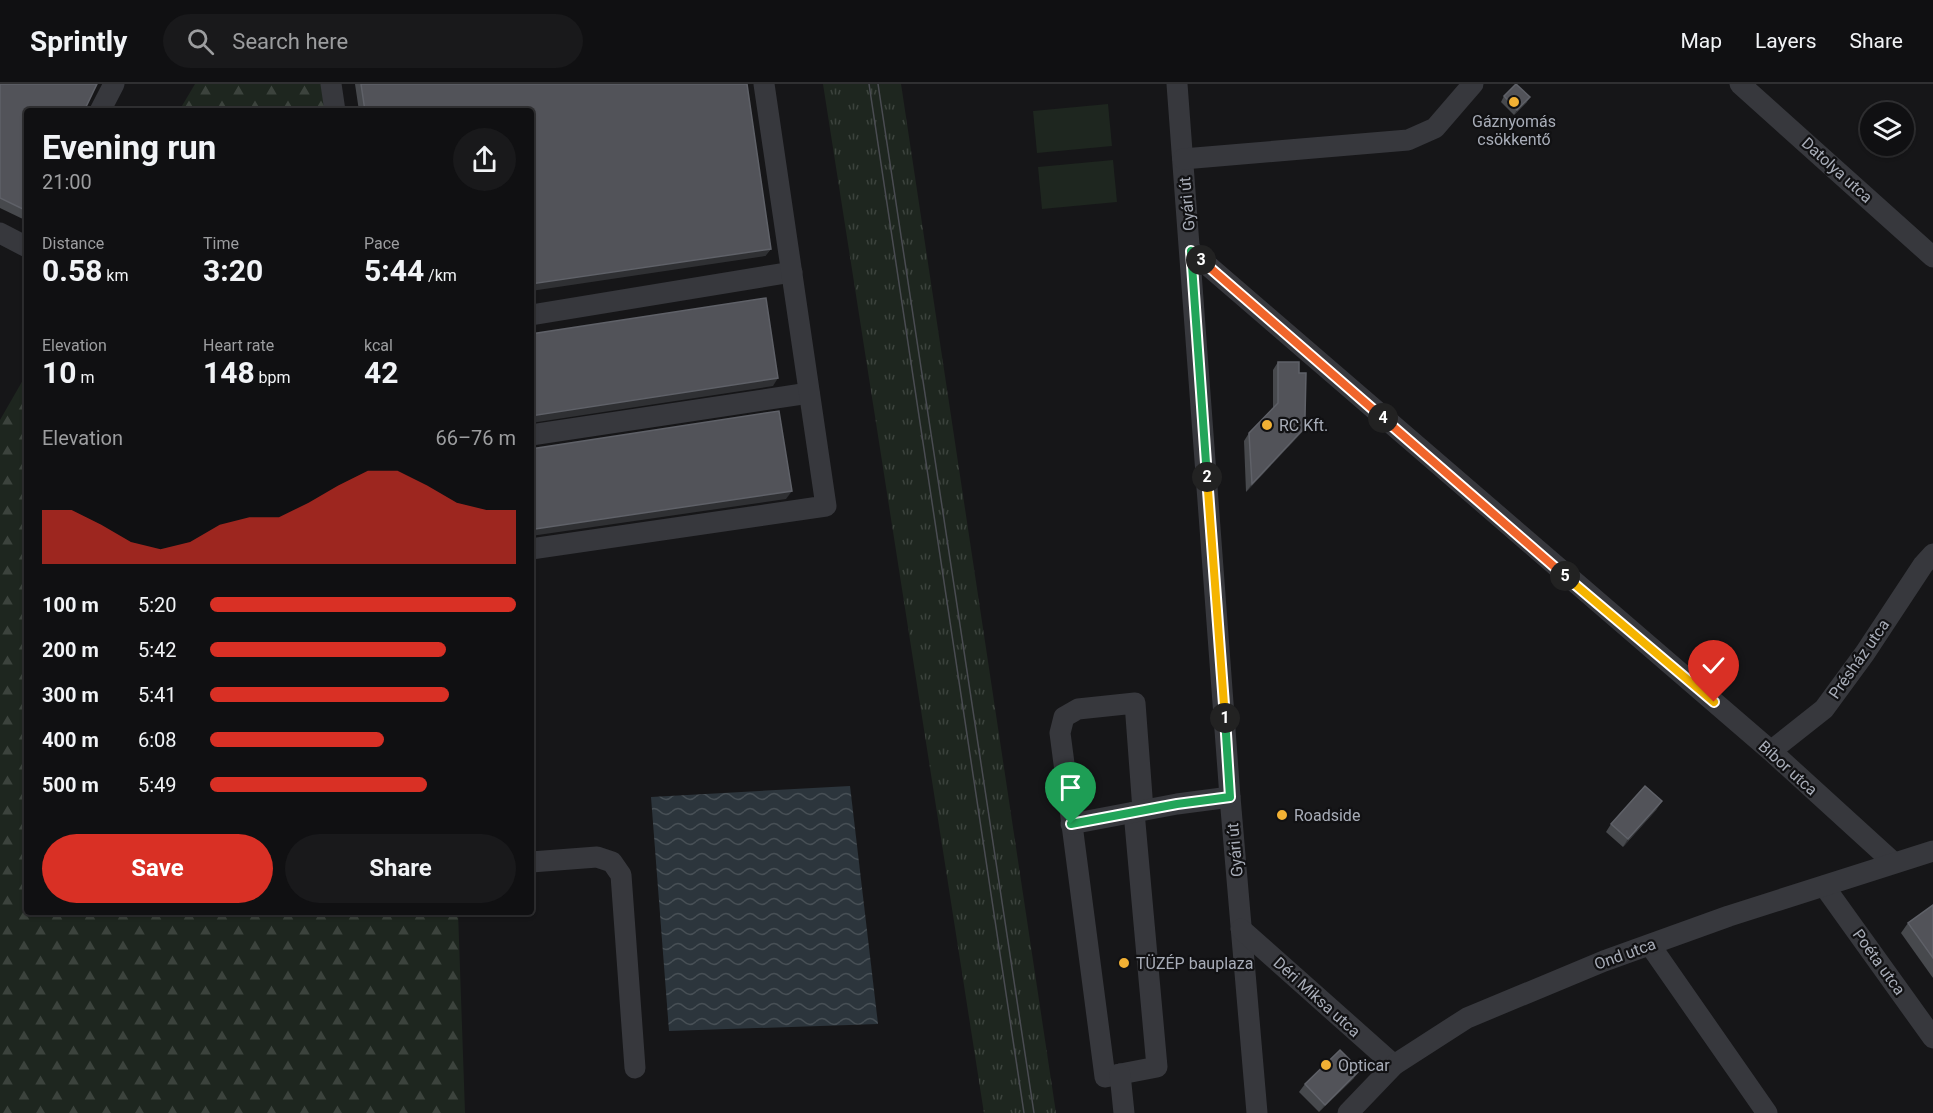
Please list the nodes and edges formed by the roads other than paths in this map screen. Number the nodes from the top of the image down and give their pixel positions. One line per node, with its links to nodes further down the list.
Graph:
1 (114, 84): 7 (street)
2 (331, 84): 8 (street)
3 (764, 84): 14 (street)
4 (1177, 84): 9 (street, Gyári út)
5 (1473, 84): 9 (street)
6 (1740, 84): 13 (street, Datolya utca)
7 (102, 108)
8 (335, 108)
9 (1183, 159): 12 (street, Gyári út)
10 (0, 233): 11 (street)
11 (24, 245)
12 (1191, 251): 20 (street, Bíbor utca); 21 (street, Gyári út)
13 (1933, 257)
14 (792, 272): 15 (street); 16 (street)
15 (534, 315)
16 (809, 393): 17 (street); 18 (street)
17 (534, 435)
18 (534, 549)
19 (1933, 554): 20 (street, Présház utca)
20 (1771, 751): 26 (street, Bíbor utca)
21 (1230, 797): 22 (street); 28 (street, Gyári út)
22 (1139, 811): 23 (street); 23 (street); 33 (street)
23 (1071, 824): 33 (street)
24 (1933, 851): 26 (street, Ond utca)
25 (534, 862): 32 (street)
26 (1894, 863): 27 (street, Ond utca)
27 (1824, 886): 29 (street, Ond utca); 30 (street, Poéta utca)
28 (1241, 929): 31 (street, Déri Miksa utca); 35 (street, Gyári út)
29 (1650, 945): 31 (street, Ond utca); 37 (street)
30 (1933, 1038)
31 (1394, 1065): 36 (street, Ond utca)
32 (634, 1068)
33 (1120, 1074): 34 (street)
34 (1124, 1113)
35 (1257, 1113)
36 (1348, 1113)
37 (1767, 1113)

